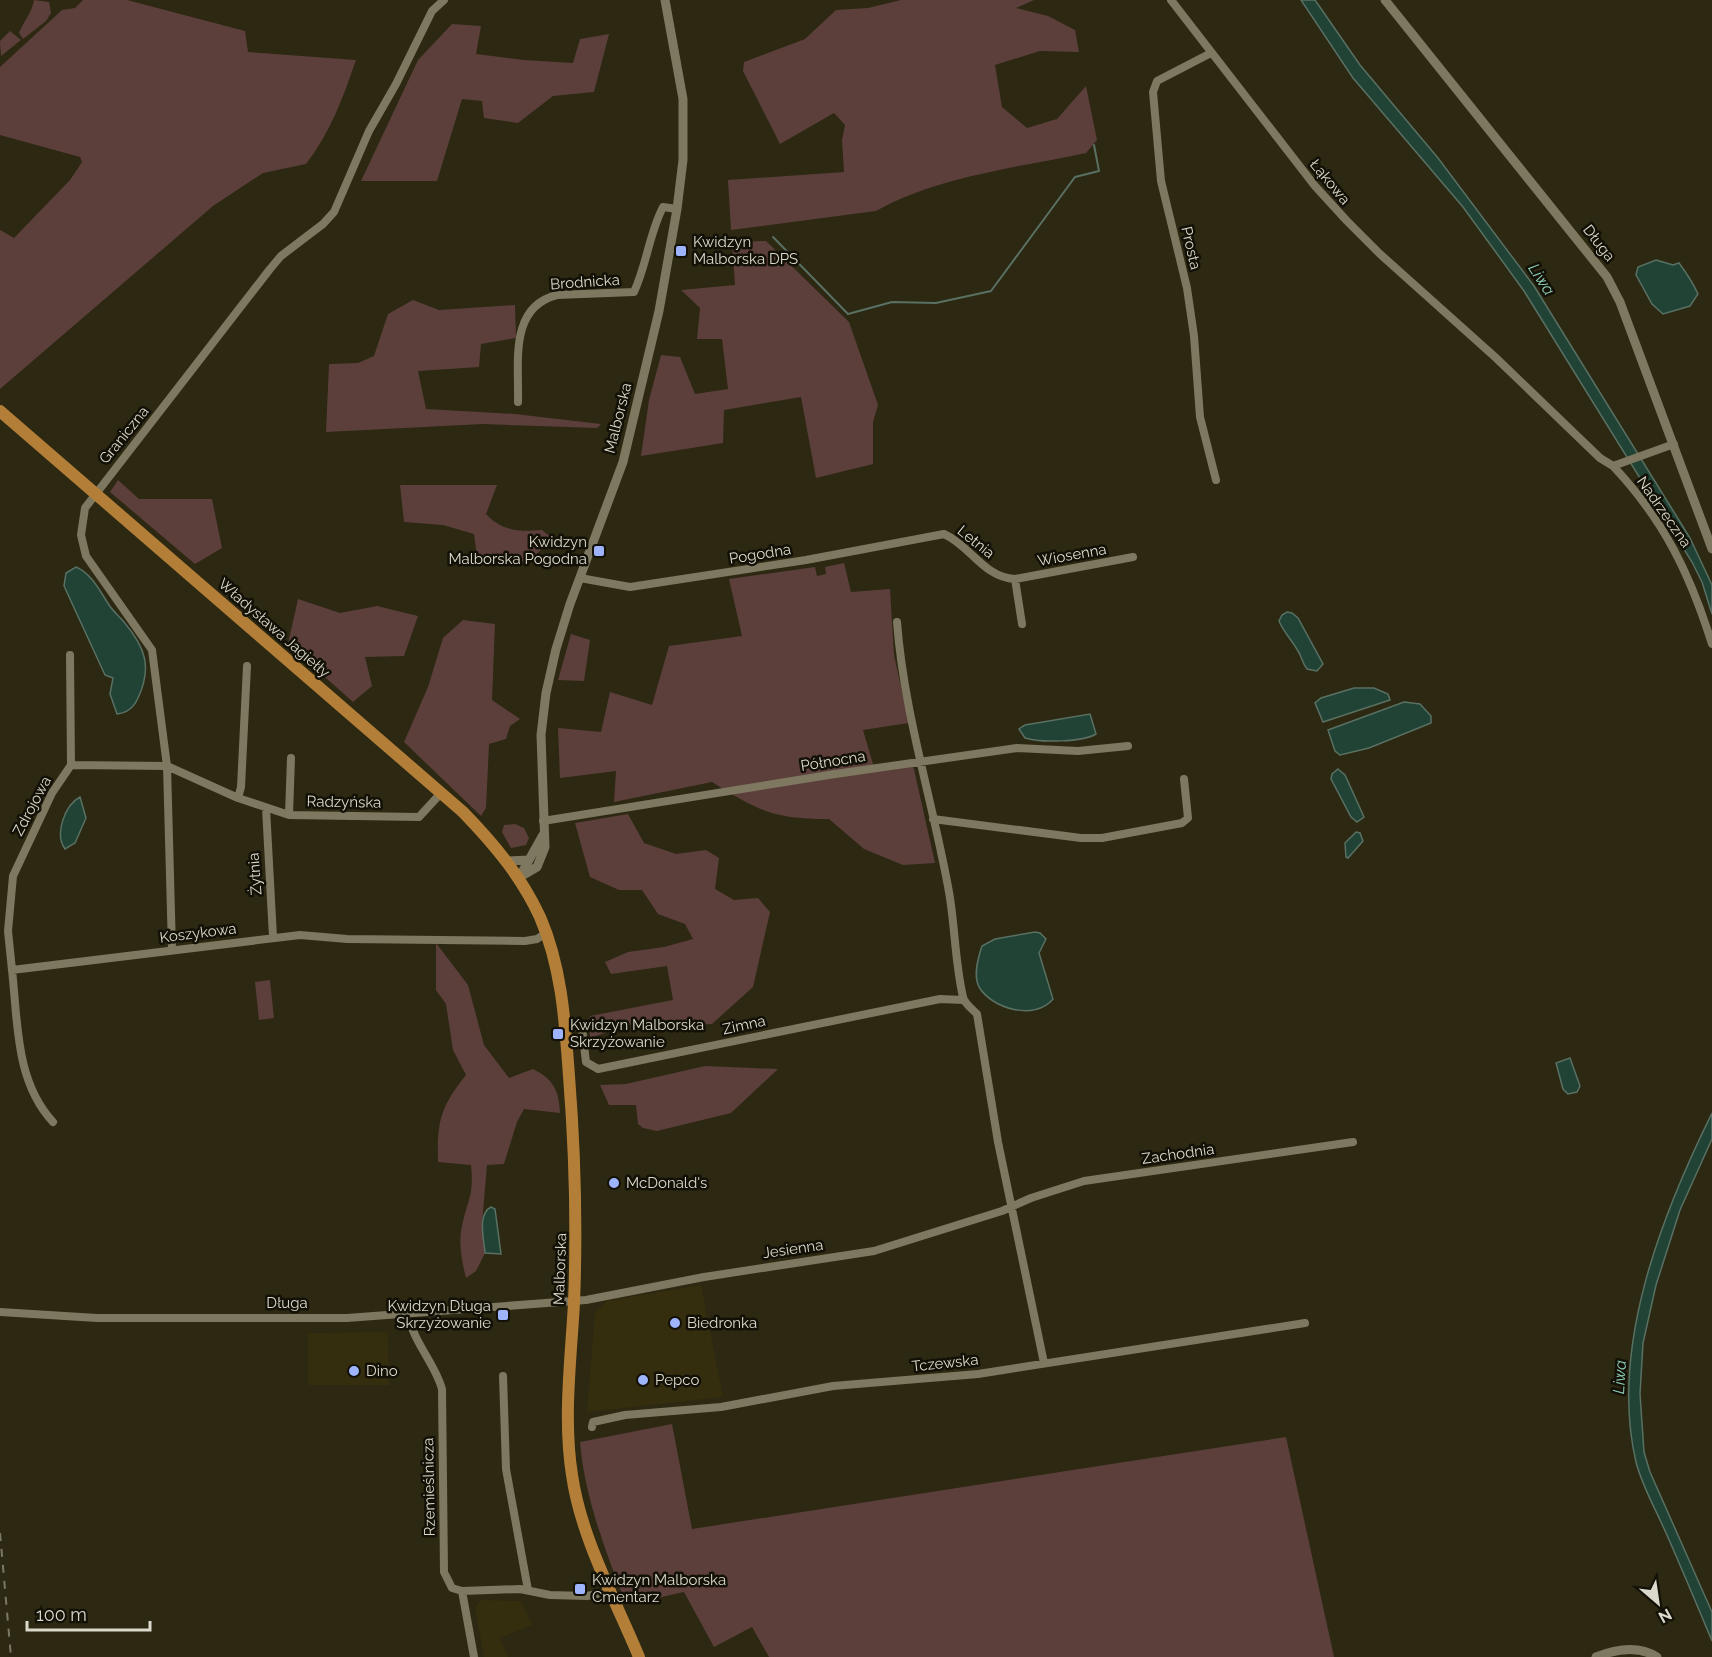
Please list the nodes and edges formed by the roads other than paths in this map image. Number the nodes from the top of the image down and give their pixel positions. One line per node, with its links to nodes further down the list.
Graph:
1 (444, 0): 27 (street, Graniczna)
2 (665, 0): 6 (street, Malborska)
3 (1171, 0): 5 (street, Łąkowa)
4 (1385, 0): 10 (street, Długa)
5 (1211, 53): 7 (street, Łąkowa); 12 (street, Prosta)
6 (677, 209): 8 (street, Brodnicka); 16 (street, Malborska)
7 (1495, 357): 11 (street, Nadrzeczna)
8 (518, 402)
9 (0, 411): 29 (main road, Władysława Jagiełły)
10 (1674, 444): 11 (street, Nadrzeczna); 14 (street, Długa)
11 (1613, 466): 20 (street, Nadrzeczna)
12 (1216, 480)
13 (944, 534): 16 (street, Pogodna); 17 (street, Letnia)
14 (1712, 549)
15 (1133, 557): 17 (street, Wiosenna)
16 (580, 578): 34 (street, Malborska)
17 (1015, 579): 19 (street)
18 (897, 622): 25 (street)
19 (1022, 624)
20 (1712, 644)
21 (70, 655): 26 (street)
22 (247, 666): 30 (street)
23 (1128, 746): 25 (street, Północna)
24 (291, 758): 32 (street)
25 (919, 763): 33 (street); 34 (street, Północna)
26 (71, 765): 27 (street, Radzyńska); 42 (street, Zdrojowa)
27 (167, 766): 30 (street, Radzyńska); 41 (street, Graniczna)
28 (1184, 779): 33 (street)
29 (441, 793): 32 (street, Radzyńska); 36 (main road, Władysława Jagiełły)
30 (238, 798): 31 (street, Radzyńska)
31 (266, 808): 32 (street, Radzyńska); 40 (street, Żytnia)
32 (289, 815)
33 (933, 819): 43 (street)
34 (543, 821): 35 (street, Malborska)
35 (543, 835): 37 (street, Malborska); 38 (street, Malborska)
36 (508, 861): 37 (street); 38 (main road, Władysława Jagiełły)
37 (529, 861): 38 (street, Malborska)
38 (518, 878): 39 (main road, Malborska)
39 (546, 933): 40 (street, Koszykowa); 44 (main road, Malborska)
40 (273, 937): 41 (street, Koszykowa)
41 (172, 950): 42 (street, Koszykowa)
42 (12, 970): 45 (street)
43 (963, 1000): 44 (street, Zimna); 47 (street)
44 (565, 1021): 48 (main road, Malborska)
45 (53, 1122)
46 (1353, 1142): 47 (street, Zachodnia)
47 (1011, 1207): 48 (street, Jesienna); 52 (street)
48 (574, 1301): 50 (street, Długa); 57 (main road, Malborska)
49 (0, 1312): 50 (street, Długa)
50 (408, 1315): 56 (street, Rzemieślnicza)
51 (1305, 1323): 52 (street, Tczewska)
52 (1044, 1364): 54 (street, Tczewska)
53 (503, 1376): 55 (street)
54 (592, 1427)
55 (528, 1590): 56 (street); 57 (street)
56 (462, 1591): 58 (street)
57 (612, 1591): 59 (main road, Malborska)
58 (474, 1657)
59 (639, 1657)
60 (1596, 1657): 61 (street)
61 (1657, 1657)

